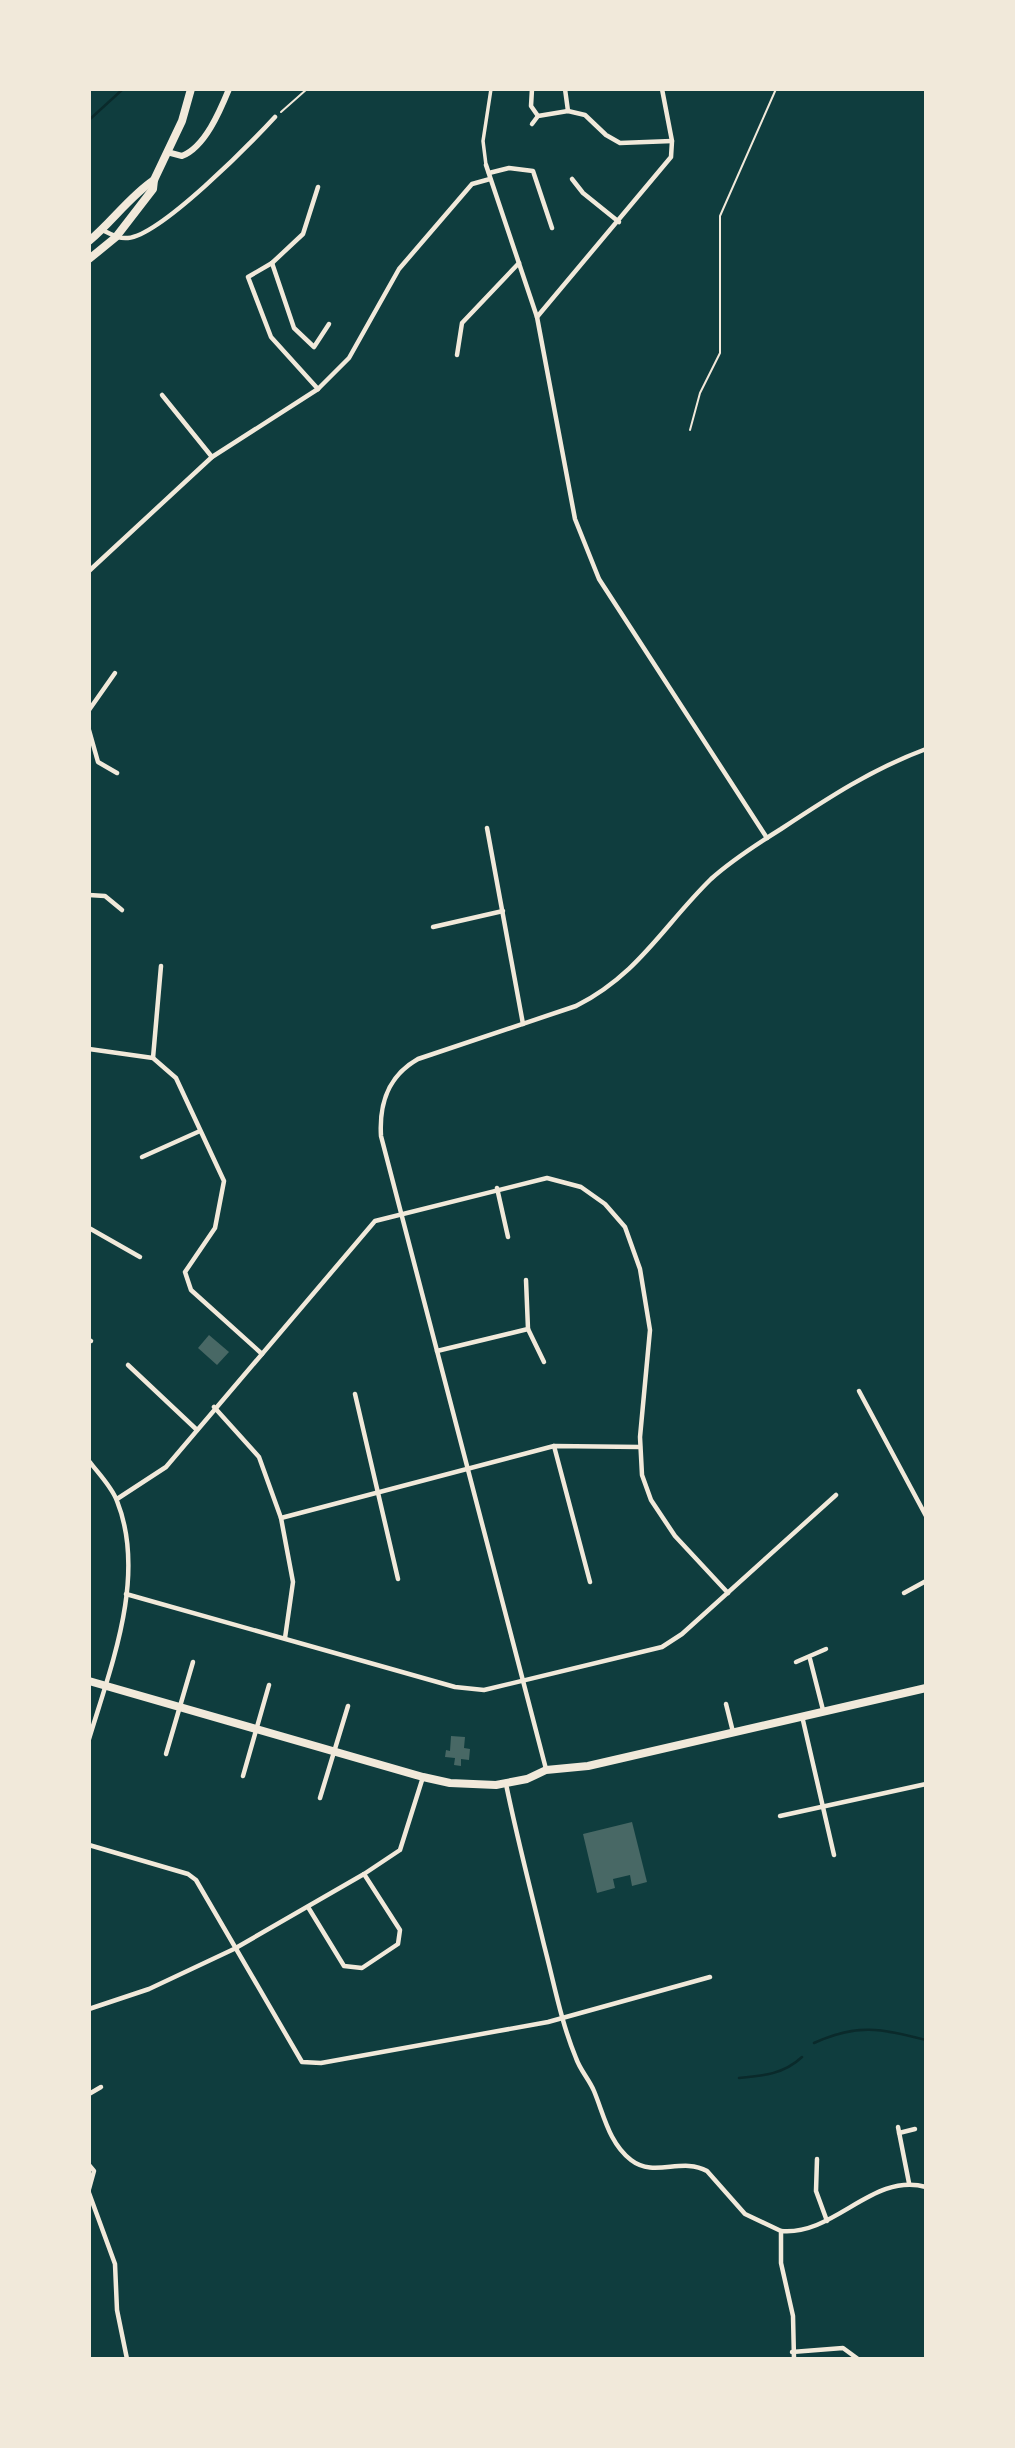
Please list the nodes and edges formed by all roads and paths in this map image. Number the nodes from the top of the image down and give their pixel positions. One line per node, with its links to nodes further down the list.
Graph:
1 (191, 89): 14 (main road)
2 (229, 89): 14 (street)
3 (307, 89): 11 (path)
4 (491, 89): 15 (street)
5 (565, 89): 9 (street)
6 (662, 89): 13 (street)
7 (776, 89): 33 (path)
8 (530, 90): 10 (street)
9 (568, 111): 10 (street); 13 (street)
10 (538, 116): 12 (street)
11 (275, 117): 23 (street)
12 (532, 124)
13 (673, 141): 20 (street)
14 (167, 152): 18 (main road)
15 (486, 165): 16 (street)
16 (490, 176): 21 (street); 27 (street); 31 (street)
17 (572, 179): 20 (street)
18 (154, 180): 22 (main road); 23 (main road)
19 (318, 187): 26 (street)
20 (619, 222): 28 (street)
21 (552, 228)
22 (102, 230): 23 (street); 24 (main road)
23 (116, 237): 25 (main road)
24 (89, 241)
25 (89, 259)
26 (272, 263): 29 (street); 31 (street)
27 (519, 263): 28 (street); 30 (street)
28 (537, 317): 44 (street)
29 (329, 324)
30 (457, 355)
31 (318, 389): 34 (street)
32 (162, 395): 34 (street)
33 (690, 430)
34 (212, 457): 36 (street)
35 (89, 559): 36 (street)
36 (95, 563): 37 (street)
37 (89, 571)
38 (115, 673): 39 (street)
39 (89, 710)
40 (89, 730): 42 (street)
41 (926, 749): 44 (street)
42 (117, 774)
43 (487, 828): 47 (street)
44 (767, 838): 50 (street)
45 (89, 895): 46 (street)
46 (122, 910)
47 (503, 911): 48 (street); 50 (street)
48 (433, 927)
49 (161, 966): 52 (street)
50 (523, 1024): 56 (street)
51 (89, 1049): 52 (street)
52 (153, 1058): 53 (street)
53 (200, 1131): 54 (street); 63 (street)
54 (142, 1157)
55 (497, 1188): 56 (street); 58 (street); 71 (street)
56 (402, 1213): 62 (street); 63 (street)
57 (89, 1228): 59 (street)
58 (508, 1237)
59 (140, 1257)
60 (526, 1280): 61 (street)
61 (528, 1329): 62 (street); 64 (street)
62 (437, 1351): 73 (street)
63 (262, 1354): 68 (street)
64 (544, 1362)
65 (128, 1365): 69 (street)
66 (859, 1391): 77 (street)
67 (355, 1394): 74 (street)
68 (214, 1407): 69 (street); 78 (street)
69 (197, 1430): 76 (street)
70 (554, 1446): 71 (street); 73 (street); 81 (street)
71 (640, 1447): 84 (street)
72 (89, 1461): 76 (street)
73 (468, 1469): 74 (street); 91 (street)
74 (377, 1491): 78 (street); 79 (street)
75 (836, 1495): 84 (street)
76 (117, 1499): 83 (street)
77 (926, 1516)
78 (281, 1518): 85 (street)
79 (398, 1579)
80 (926, 1581): 82 (street)
81 (590, 1582)
82 (904, 1593)
83 (126, 1594): 85 (street); 92 (street)
84 (728, 1594): 91 (street)
85 (285, 1639): 91 (street)
86 (826, 1649): 87 (street)
87 (810, 1659): 89 (street); 98 (street)
88 (193, 1662): 96 (street)
89 (796, 1662)
90 (89, 1681): 92 (main road)
91 (523, 1681): 105 (street)
92 (104, 1685): 96 (main road); 102 (street)
93 (269, 1685): 100 (street)
94 (926, 1688): 98 (main road)
95 (726, 1704): 101 (street)
96 (181, 1706): 100 (main road); 104 (street)
97 (348, 1706): 103 (street)
98 (823, 1710): 99 (main road)
99 (802, 1715): 101 (main road); 111 (street)
100 (257, 1729): 103 (main road); 106 (street)
101 (733, 1732): 105 (main road)
102 (89, 1739)
103 (335, 1751): 107 (main road); 110 (street)
104 (166, 1754)
105 (546, 1770): 108 (main road)
106 (243, 1776)
107 (424, 1777): 108 (main road); 115 (street)
108 (506, 1784): 120 (street)
109 (926, 1784): 111 (street)
110 (320, 1798)
111 (823, 1807): 112 (street); 114 (street)
112 (780, 1816)
113 (89, 1845): 117 (street)
114 (834, 1855)
115 (364, 1874): 116 (street); 116 (street)
116 (308, 1907): 117 (street)
117 (234, 1949): 119 (street); 120 (street)
118 (710, 1977): 120 (street)
119 (89, 2009)
120 (562, 2018): 130 (street)
121 (101, 2087): 122 (street)
122 (89, 2094)
123 (915, 2129): 126 (street)
124 (817, 2159): 129 (street)
125 (89, 2165): 128 (street)
126 (909, 2183): 127 (street); 129 (street)
127 (926, 2187)
128 (89, 2191): 132 (street)
129 (827, 2221): 130 (street)
130 (781, 2231): 131 (street)
131 (792, 2352): 133 (street); 134 (street)
132 (127, 2359)
133 (793, 2359)
134 (858, 2359)

